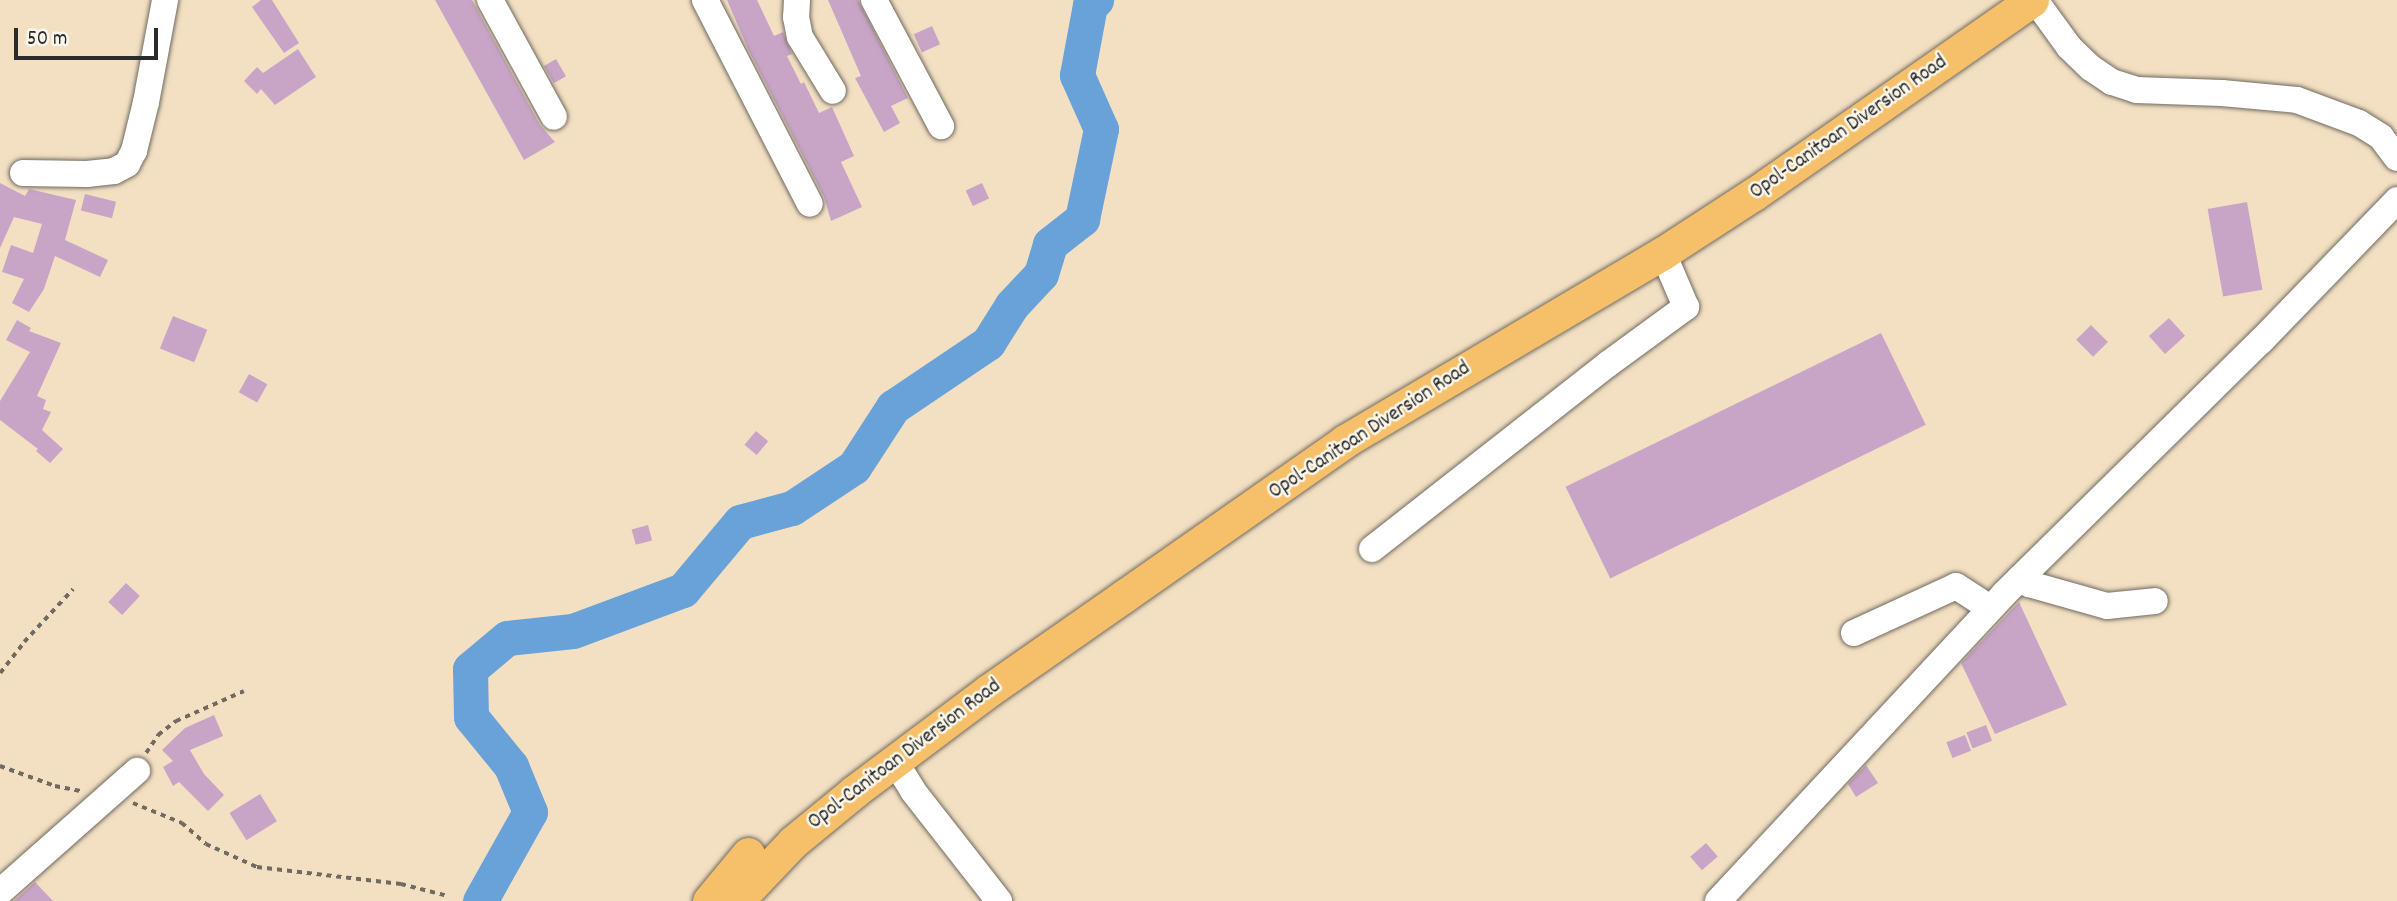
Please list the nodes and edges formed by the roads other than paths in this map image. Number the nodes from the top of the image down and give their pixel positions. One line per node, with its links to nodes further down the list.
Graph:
1 (165, 0): 12 (street)
2 (490, 0): 9 (street)
3 (705, 0): 14 (street)
4 (797, 0): 8 (street)
5 (874, 0): 10 (street)
6 (1992, 0): 24 (main road, Opol-Canitoan Diversion Road)
7 (2033, 0): 11 (street); 15 (main road, Opol-Canitoan Diversion Road)
8 (833, 91)
9 (554, 117)
10 (940, 126)
11 (2397, 158)
12 (23, 173)
13 (2397, 200): 17 (street)
14 (810, 204)
15 (1663, 253): 16 (street); 21 (main road, Opol-Canitoan Diversion Road)
16 (1372, 549)
17 (2020, 578): 18 (street); 19 (street)
18 (2155, 601)
19 (1990, 608): 20 (street); 27 (street)
20 (1854, 633)
21 (894, 760): 25 (main road, Opol-Canitoan Diversion Road); 26 (street)
22 (137, 771): 23 (street)
23 (0, 892)
24 (709, 901)
25 (737, 901)
26 (999, 901)
27 (1718, 901)

